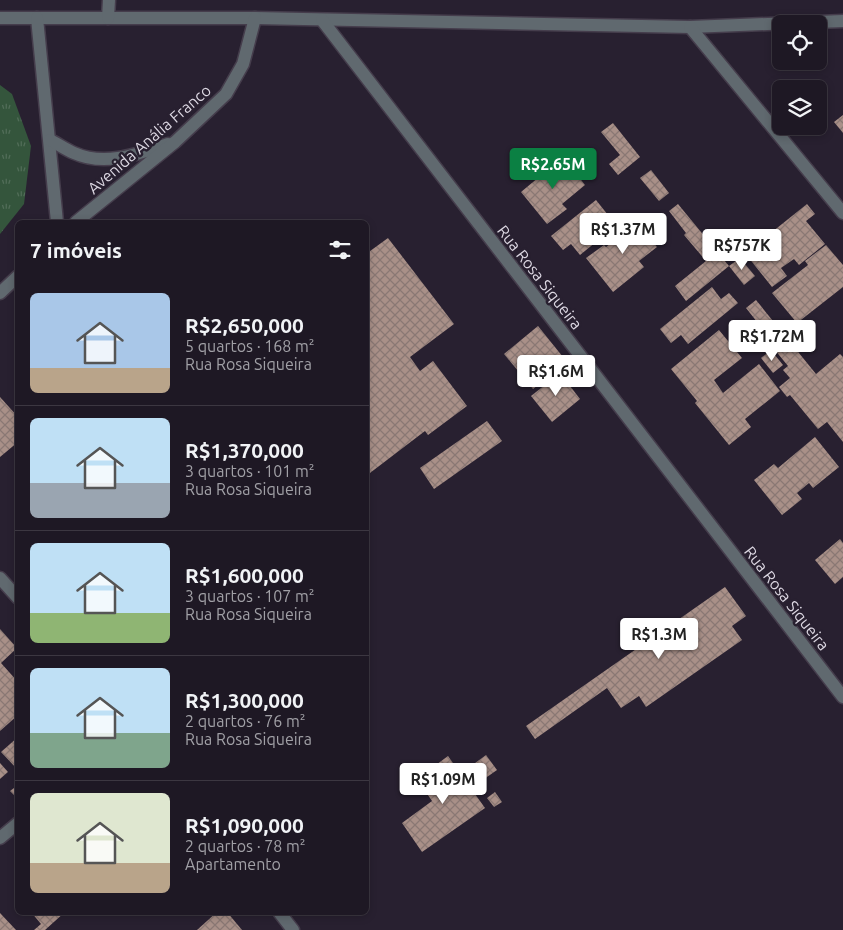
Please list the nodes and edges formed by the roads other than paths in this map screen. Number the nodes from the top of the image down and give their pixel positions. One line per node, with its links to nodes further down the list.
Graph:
1 (109, 0): 4 (street)
2 (0, 18): 3 (street)
3 (37, 18): 4 (street); 9 (street)
4 (108, 18): 5 (street)
5 (255, 18): 6 (street); 10 (street, Avenida Anália Franco)
6 (322, 20): 8 (street); 18 (street, Rua Rosa Siqueira)
7 (843, 21): 8 (street)
8 (690, 27): 11 (street)
9 (50, 140): 10 (street); 12 (street)
10 (175, 142): 13 (street, Avenida Anália Franco)
11 (843, 213)
12 (57, 220)
13 (78, 220)
14 (15, 279): 15 (street)
15 (0, 293)
16 (0, 578): 17 (street)
17 (15, 595)
18 (843, 697)
19 (15, 826): 20 (street)
20 (0, 838)
21 (281, 915): 22 (street)
22 (293, 930)

